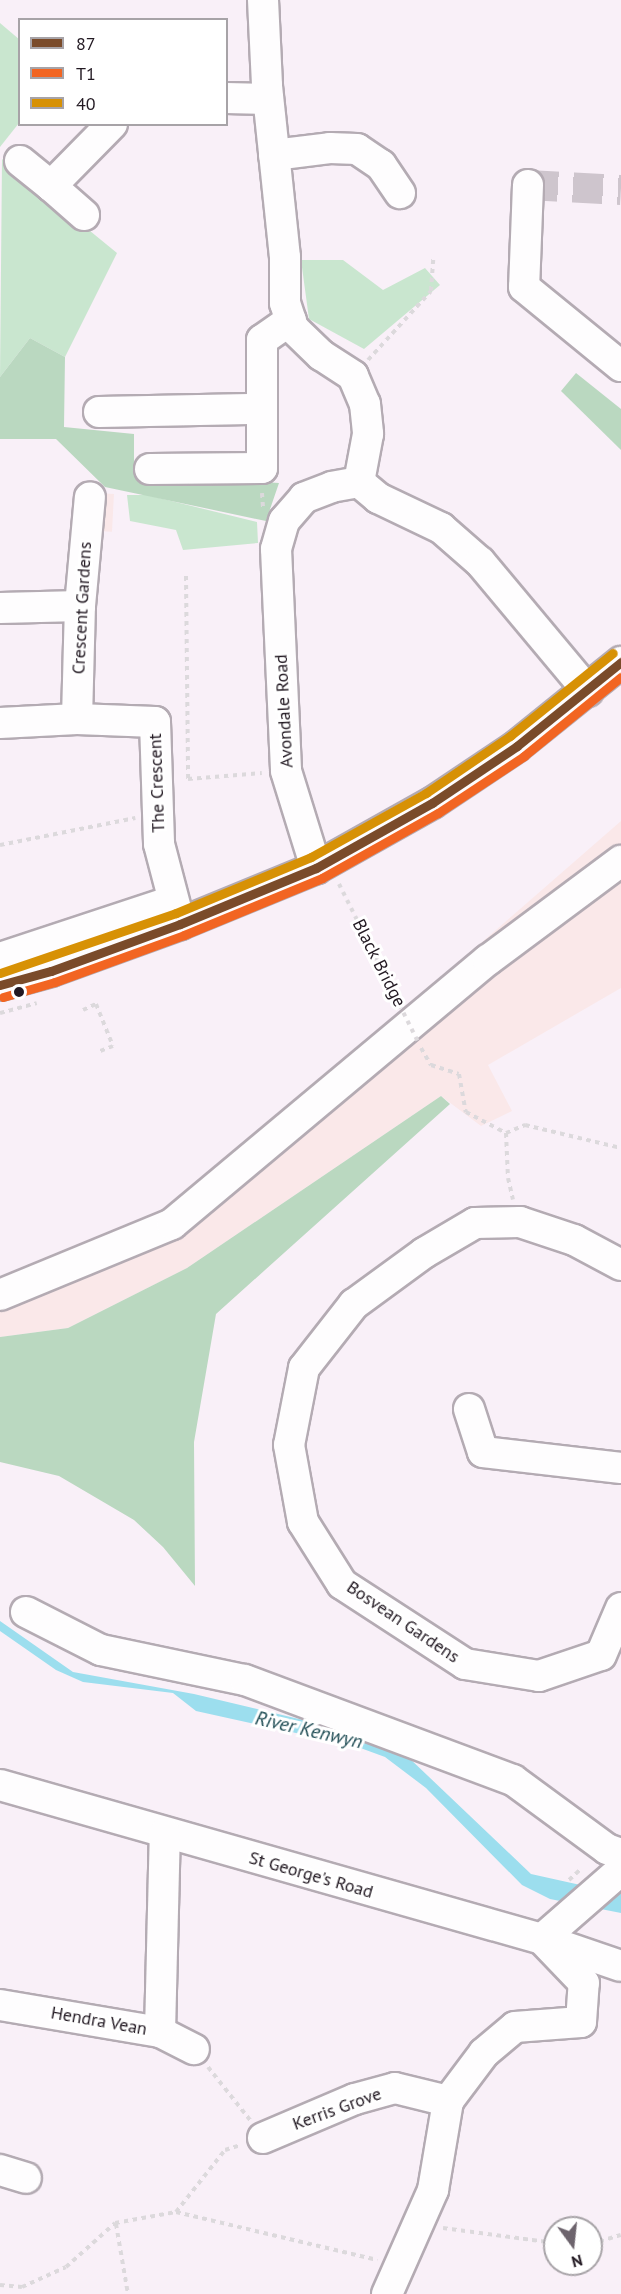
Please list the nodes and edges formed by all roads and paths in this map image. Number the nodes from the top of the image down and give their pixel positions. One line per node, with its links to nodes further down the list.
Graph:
1 (263, 0): 3 (street)
2 (228, 98): 3 (street)
3 (268, 99): 5 (street)
4 (110, 126): 8 (street)
5 (274, 155): 9 (street); 12 (street)
6 (20, 161): 8 (street)
7 (528, 185): 13 (street)
8 (51, 186): 10 (street)
9 (400, 193)
10 (84, 215)
11 (433, 259): 14 (path)
12 (291, 320): 14 (street); 15 (street)
13 (621, 366)
14 (353, 376): 19 (street)
15 (262, 409): 16 (street); 17 (street)
16 (99, 412)
17 (262, 468): 18 (street); 21 (path)
18 (150, 469)
19 (359, 482): 21 (street); 26 (street)
20 (90, 497): 23 (street, Crescent Gardens)
21 (284, 520): 29 (street, Avondale Road)
22 (186, 576): 29 (path)
23 (80, 606): 24 (street); 27 (street, Crescent Gardens)
24 (0, 608)
25 (621, 663): 26 (street)
26 (588, 691): 33 (street)
27 (77, 719): 28 (street, The Crescent); 30 (street, The Crescent)
28 (0, 723)
29 (286, 771): 33 (street, Avondale Road)
30 (157, 814): 31 (path); 34 (street, The Crescent)
31 (0, 845)
32 (621, 861): 43 (street)
33 (327, 876): 34 (street); 39 (path, Black Bridge, bridge)
34 (176, 913): 35 (street); 36 (street)
35 (0, 958)
36 (0, 985)
37 (82, 1010): 38 (path)
38 (100, 1051)
39 (506, 1133): 40 (path); 41 (path)
40 (621, 1149)
41 (520, 1222): 42 (street, Bosvean Gardens); 48 (street, Bosvean Gardens)
42 (621, 1265)
43 (0, 1296)
44 (469, 1409): 45 (street)
45 (621, 1468)
46 (621, 1608): 48 (street, Bosvean Gardens)
47 (26, 1612): 51 (street)
48 (611, 1660)
49 (0, 1785): 50 (street, St George's Road)
50 (165, 1833): 53 (street, St George's Road); 56 (street)
51 (621, 1854)
52 (612, 1876): 53 (street)
53 (542, 1939): 54 (street, St George's Road); 58 (street)
54 (621, 1966)
55 (0, 2005): 56 (street, Hendra Vean)
56 (160, 2032): 57 (street, Hendra Vean)
57 (194, 2049): 59 (path)
58 (448, 2101): 59 (street, Kerris Grove); 62 (street)
59 (263, 2138): 60 (path)
60 (176, 2212): 61 (path); 66 (path)
61 (116, 2223): 67 (path); 68 (path)
62 (418, 2224): 65 (path); 66 (street)
63 (621, 2235): 64 (path)
64 (603, 2240)
65 (543, 2241)
66 (399, 2266): 69 (street)
67 (0, 2285)
68 (128, 2294)
69 (387, 2294)

